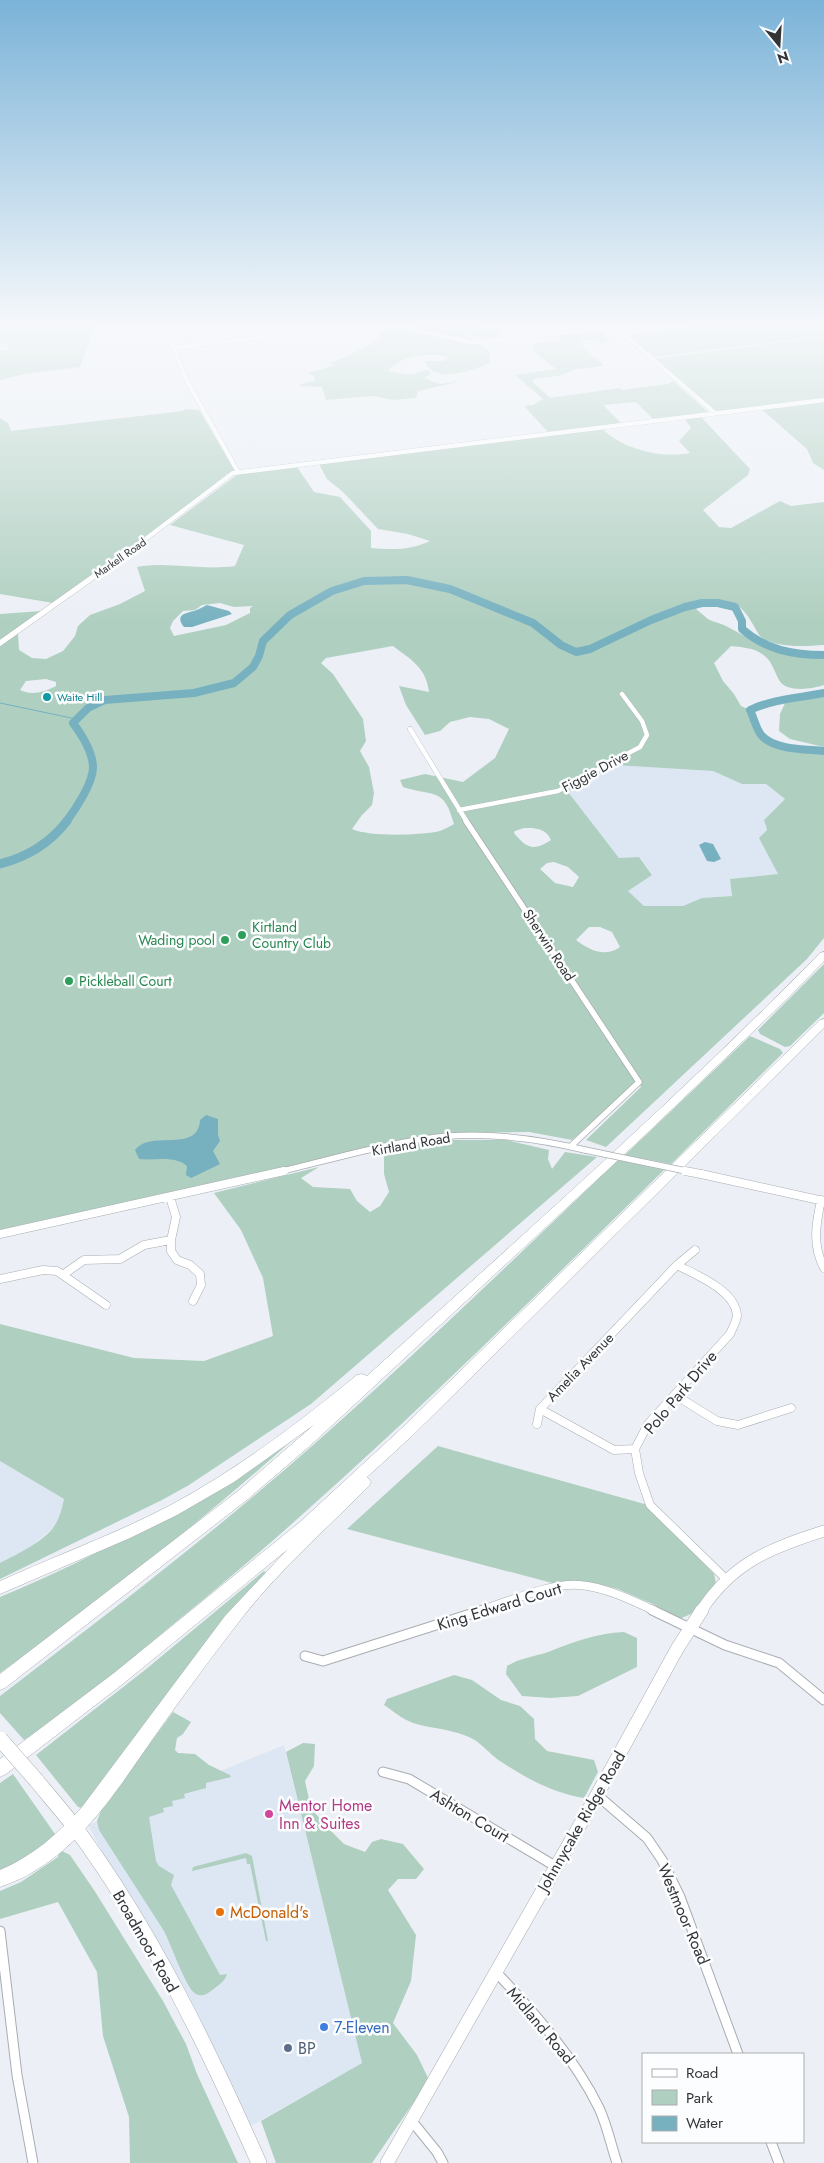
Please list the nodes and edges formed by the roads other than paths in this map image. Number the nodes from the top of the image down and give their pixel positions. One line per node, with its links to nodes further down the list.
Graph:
1 (209, 423): 3 (street)
2 (635, 423): 3 (street)
3 (238, 472): 4 (street, Markell Road)
4 (0, 643)
5 (622, 694): 7 (street, Figgie Drive)
6 (410, 729): 7 (street, Sherwin Road)
7 (459, 810): 10 (street, Sherwin Road)
8 (824, 955): 21 (highway)
9 (824, 1022): 23 (highway)
10 (571, 1146): 11 (street, Kirtland Road); 12 (street, Kirtland Road, bridge)
11 (170, 1197): 13 (street, Kirtland Road); 14 (street)
12 (822, 1200): 17 (street)
13 (0, 1234)
14 (171, 1240): 18 (street); 20 (street)
15 (695, 1250): 16 (street, Amelia Avenue)
16 (677, 1265): 24 (street, Polo Park Drive); 26 (street, Amelia Avenue)
17 (824, 1268)
18 (64, 1274): 19 (street); 22 (street)
19 (0, 1279)
20 (193, 1301)
21 (456, 1301): 31 (highway); 34 (highway)
22 (106, 1305)
23 (466, 1375): 37 (highway); 40 (highway)
24 (675, 1395): 25 (street); 28 (street, Polo Park Drive)
25 (791, 1408)
26 (540, 1409): 27 (street); 28 (street, Amelia Avenue)
27 (537, 1424)
28 (635, 1450): 30 (street)
29 (824, 1531): 30 (main road, Johnnycake Ridge Road)
30 (727, 1580): 32 (main road, Johnnycake Ridge Road)
31 (0, 1588)
32 (690, 1628): 33 (street, King Edward Court); 35 (street, King Edward Court); 39 (main road, Johnnycake Ridge Road)
33 (306, 1656)
34 (0, 1683)
35 (824, 1700)
36 (0, 1739): 40 (main road, Broadmoor Road, bridge)
37 (0, 1769)
38 (382, 1772): 41 (street, Ashton Court)
39 (597, 1795): 41 (main road, Johnnycake Ridge Road); 45 (street, Westmoor Road)
40 (76, 1829): 42 (highway); 49 (main road, Broadmoor Road)
41 (555, 1866): 44 (main road, Johnnycake Ridge Road)
42 (0, 1878)
43 (0, 1931): 48 (street)
44 (497, 1973): 46 (main road, Johnnycake Ridge Road); 52 (street, Midland Road)
45 (738, 2053)
46 (412, 2120): 50 (main road, Johnnycake Ridge Road); 51 (street)
47 (771, 2143): 53 (street)
48 (33, 2163)
49 (260, 2163)
50 (387, 2163)
51 (443, 2163)
52 (617, 2163)
53 (779, 2163)

